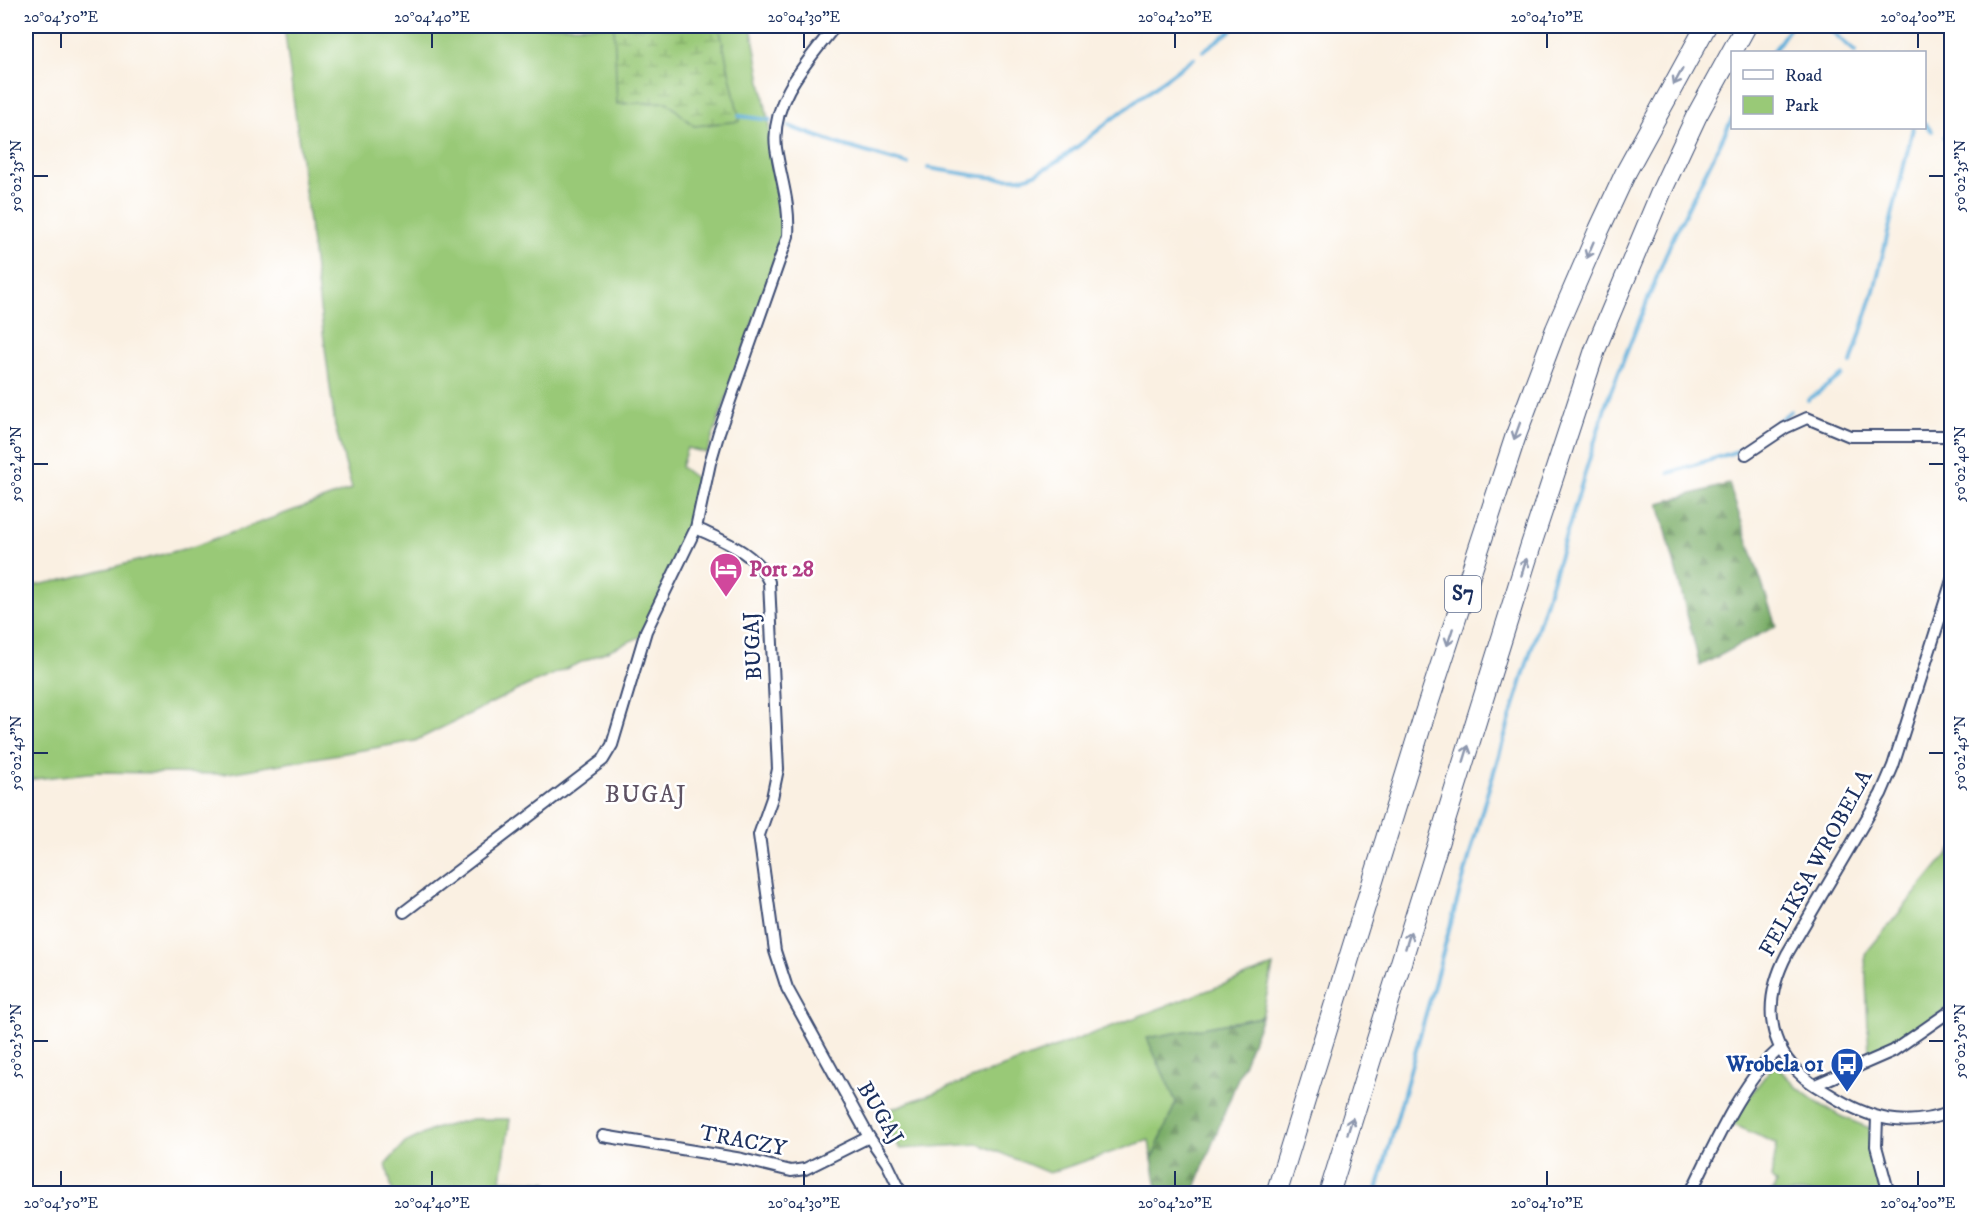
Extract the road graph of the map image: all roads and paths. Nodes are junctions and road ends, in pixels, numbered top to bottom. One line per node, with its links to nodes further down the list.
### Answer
1 (835, 26): 8 (street)
2 (1706, 26): 19 (highway, S7, one-way to 19)
3 (1746, 26): 4 (highway, S7, one-way to 3)
4 (1732, 51)
5 (1731, 53): 18 (highway, S7, one-way to 5)
6 (1952, 436): 7 (street)
7 (1746, 454)
8 (696, 528): 10 (street); 17 (street, BUGAJ)
9 (1952, 580): 12 (street, FELIKSA WROBELA)
10 (404, 912)
11 (1952, 1010): 13 (street)
12 (1781, 1048): 13 (street, FELIKSA WROBELA); 21 (street)
13 (1815, 1085): 15 (street, FELIKSA WROBELA)
14 (1952, 1112): 15 (street, FELIKSA WROBELA)
15 (1877, 1118): 22 (street)
16 (603, 1136): 17 (street, TRACZY)
17 (869, 1137): 20 (street, BUGAJ)
18 (1331, 1188)
19 (1277, 1190)
20 (902, 1194)
21 (1690, 1194)
22 (1889, 1194)

